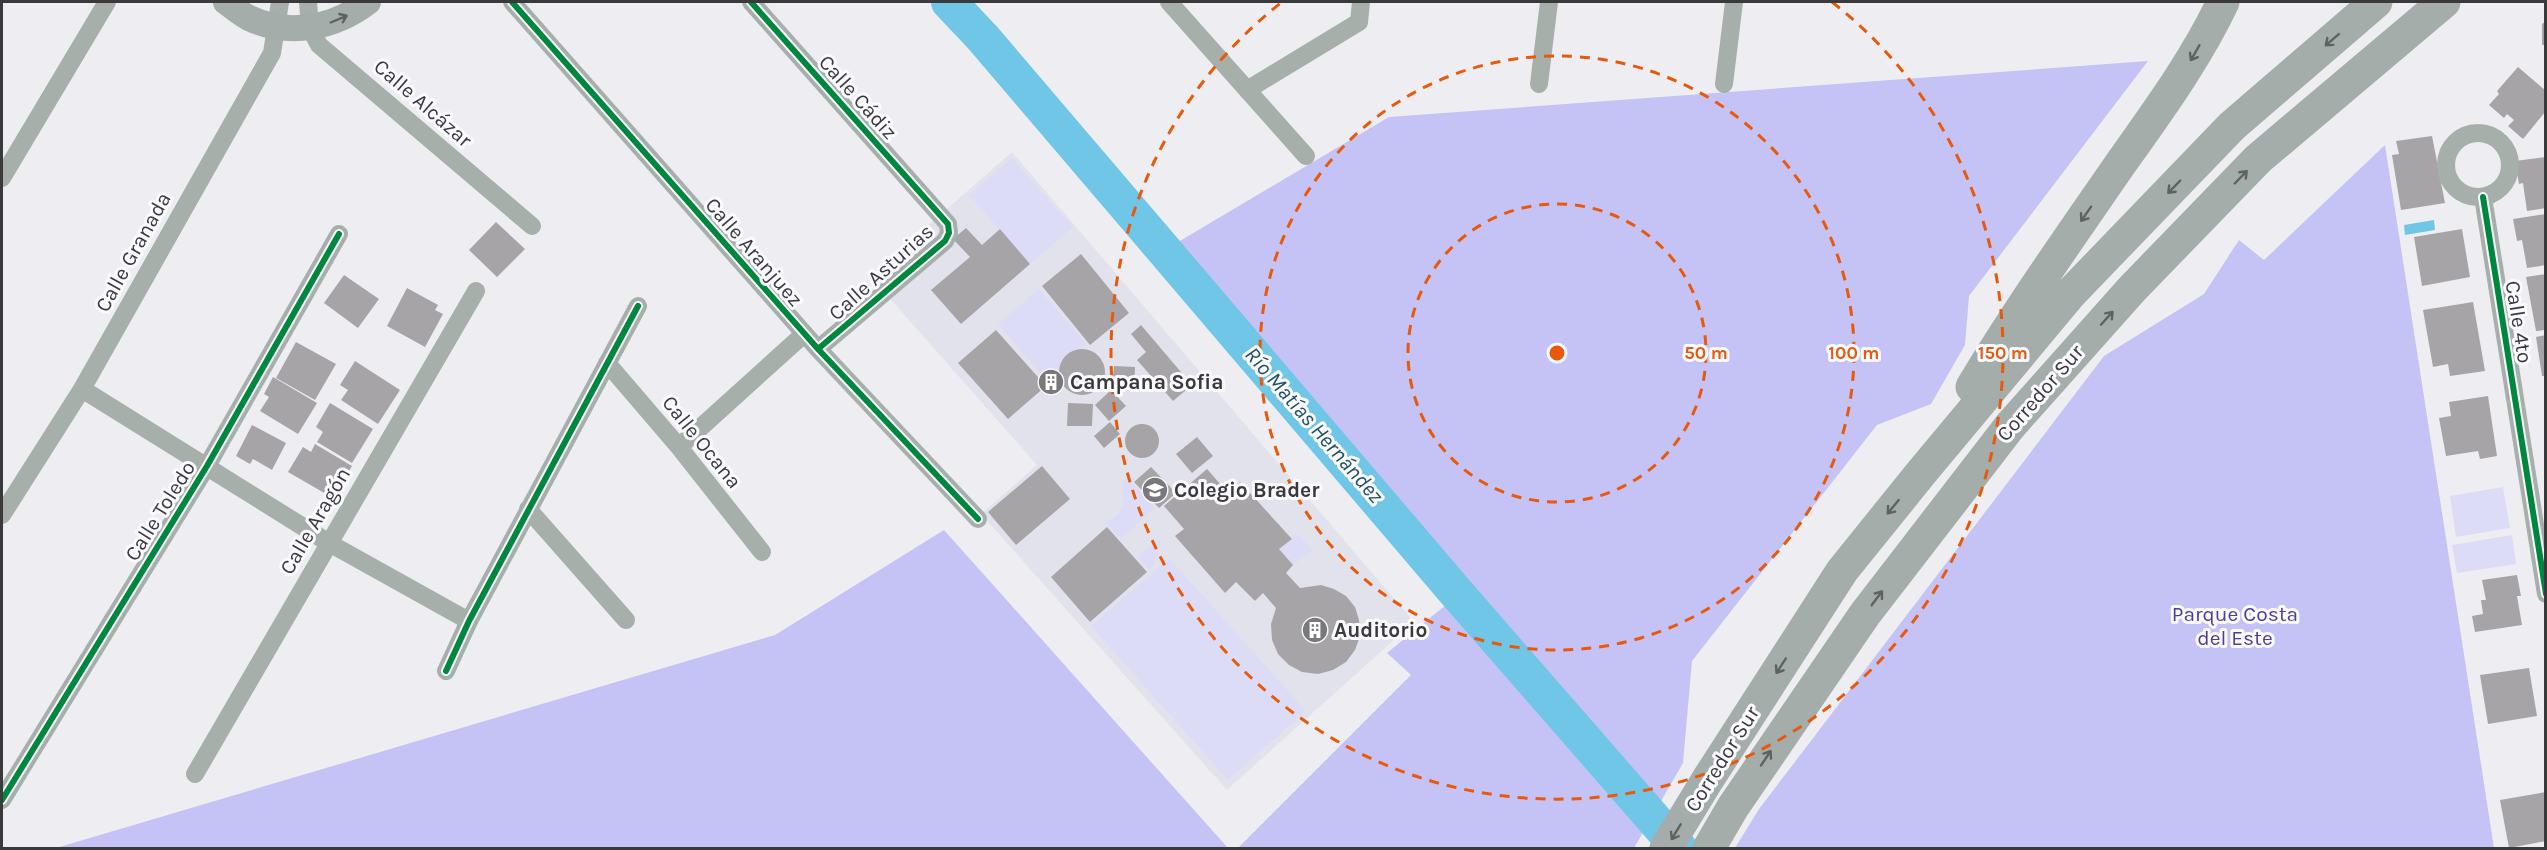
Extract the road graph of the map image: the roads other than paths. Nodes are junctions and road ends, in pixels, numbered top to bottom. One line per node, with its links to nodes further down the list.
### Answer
1 (106, 2): 21 (street)
2 (226, 2): 15 (main road)
3 (280, 2): 15 (street, Calle Granada)
4 (308, 2): 16 (street)
5 (368, 2): 16 (main road, one-way to 5)
6 (512, 2): 28 (street, Calle Aranjuez)
7 (751, 2): 23 (street, Calle Cádiz)
8 (1168, 2): 19 (street)
9 (1361, 2): 19 (street)
10 (1549, 2): 17 (street)
11 (1734, 2): 18 (street)
12 (2223, 2): 34 (highway, one-way to 34)
13 (2376, 2): 34 (highway, Corredor Sur, one-way to 34)
14 (2444, 2): 48 (highway, Corredor Sur, one-way to 14)
15 (277, 27): 16 (main road); 31 (street, Calle Granada)
16 (310, 28): 24 (street, Calle Alcázar)
17 (1539, 84)
18 (1724, 84)
19 (1247, 90): 20 (street)
20 (1306, 156)
21 (2, 178)
22 (2483, 196): 39 (street, Calle 4to)
23 (940, 214): 29 (street, Calle Asturias)
24 (532, 226)
25 (339, 234): 33 (street, Calle Toledo)
26 (476, 291): 38 (street, Calle Aragón)
27 (638, 306): 30 (street)
28 (804, 334): 29 (street, Calle Aranjuez); 32 (street)
29 (818, 350): 37 (street, Calle Aranjuez)
30 (607, 363): 32 (street, Calle Ocana); 35 (street)
31 (82, 389): 33 (street); 36 (street, Calle Granada)
32 (679, 447): 40 (street, Calle Ocana)
33 (207, 466): 38 (street); 46 (street, Calle Toledo)
34 (1921, 473): 47 (highway, Corredor Sur, one-way to 47)
35 (528, 509): 42 (street); 43 (street)
36 (2, 515)
37 (978, 519)
38 (329, 543): 43 (street); 45 (street, Calle Aragón)
39 (2542, 543): 41 (street, Calle 4to)
40 (762, 552)
41 (2546, 594)
42 (626, 620)
43 (469, 621): 44 (street)
44 (446, 671)
45 (195, 774)
46 (2, 800)
47 (1666, 849)
48 (1708, 849)

